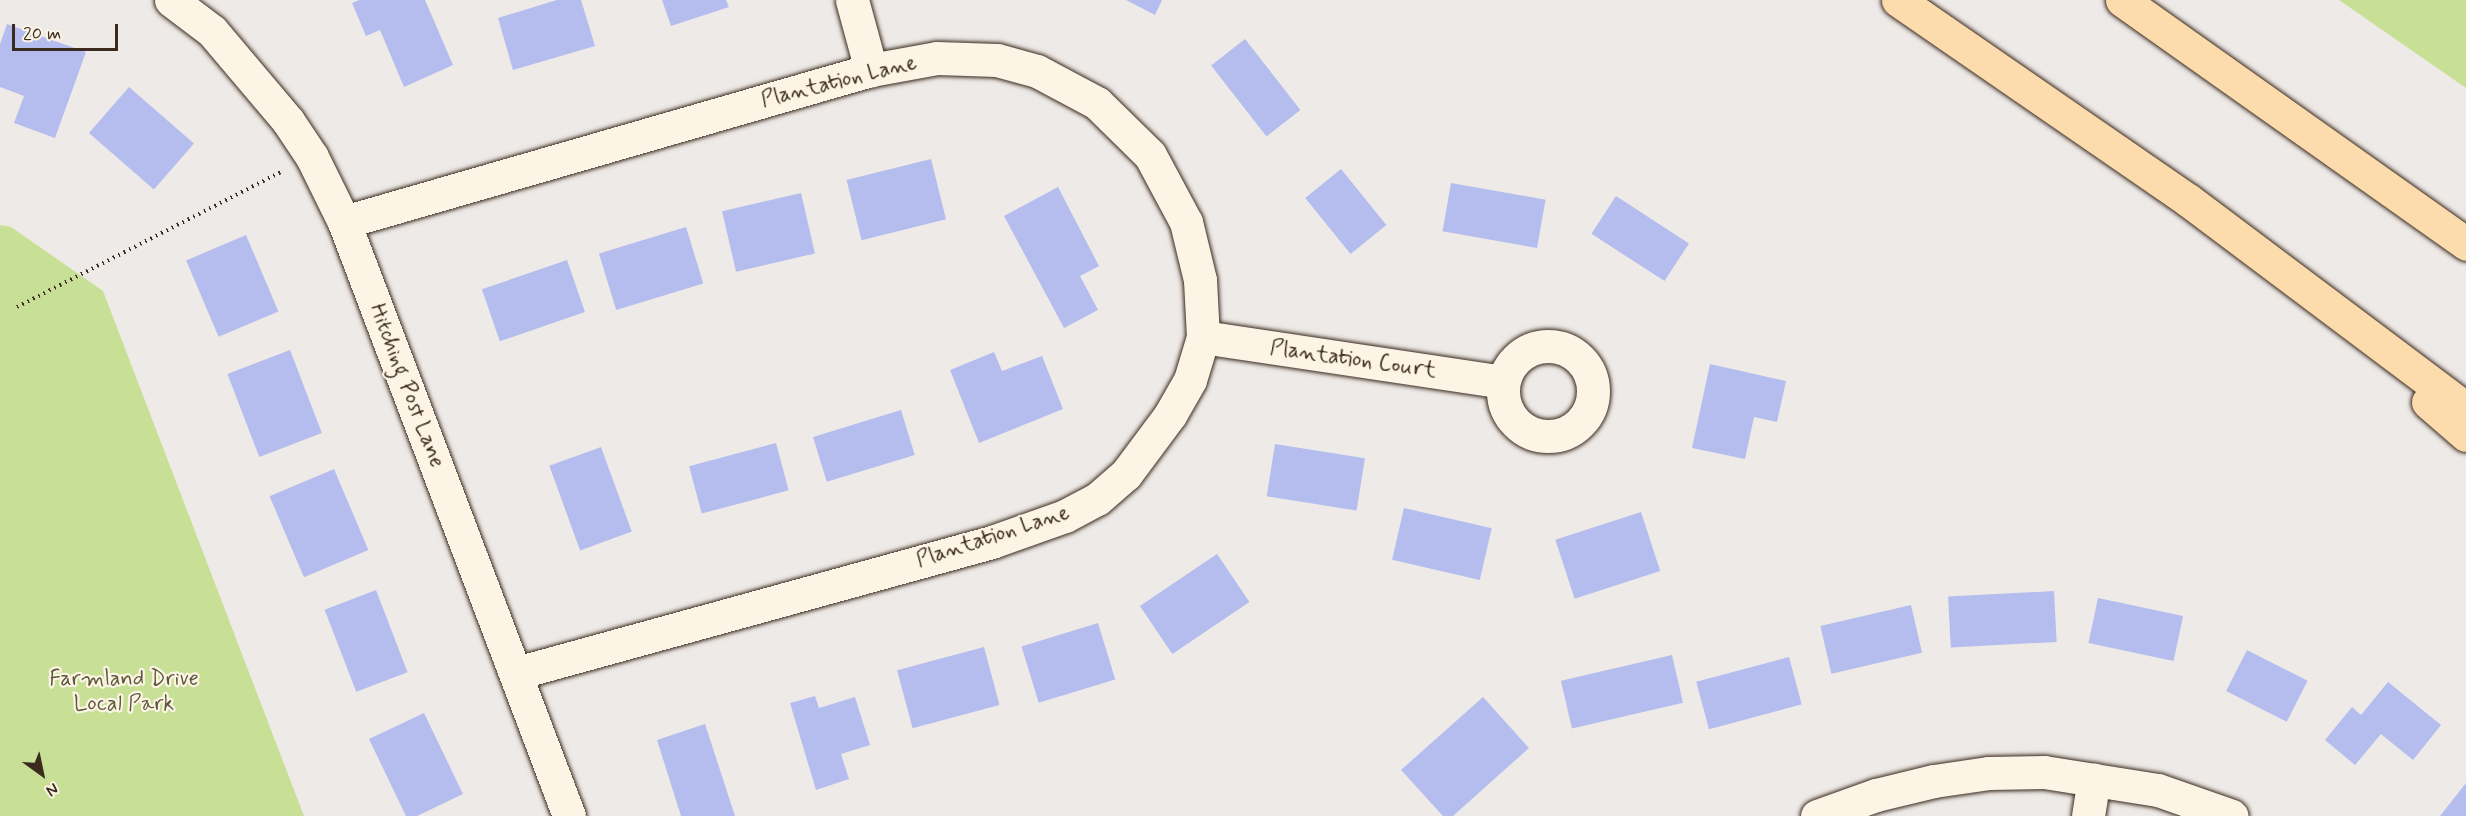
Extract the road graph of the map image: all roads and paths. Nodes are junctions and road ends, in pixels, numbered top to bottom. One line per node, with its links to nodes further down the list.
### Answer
1 (171, 0): 6 (street, Hitching Post Lane)
2 (852, 0): 5 (street)
3 (1898, 0): 7 (highway)
4 (2122, 0): 9 (highway)
5 (871, 70): 8 (street, Plantation Lane); 11 (street, Plantation Lane)
6 (312, 157): 8 (street, Hitching Post Lane); 10 (path)
7 (2188, 200): 13 (highway); 14 (highway)
8 (344, 222): 15 (street, Hitching Post Lane)
9 (2466, 244)
10 (17, 307)
11 (1203, 338): 12 (street, Plantation Court); 15 (street, Plantation Lane)
12 (1503, 382)
13 (2466, 409)
14 (2466, 435)
15 (516, 673): 17 (street, Hitching Post Lane)
16 (2094, 779): 18 (street); 19 (street); 20 (street)
17 (569, 816)
18 (1816, 816)
19 (2088, 816)
20 (2232, 816)

